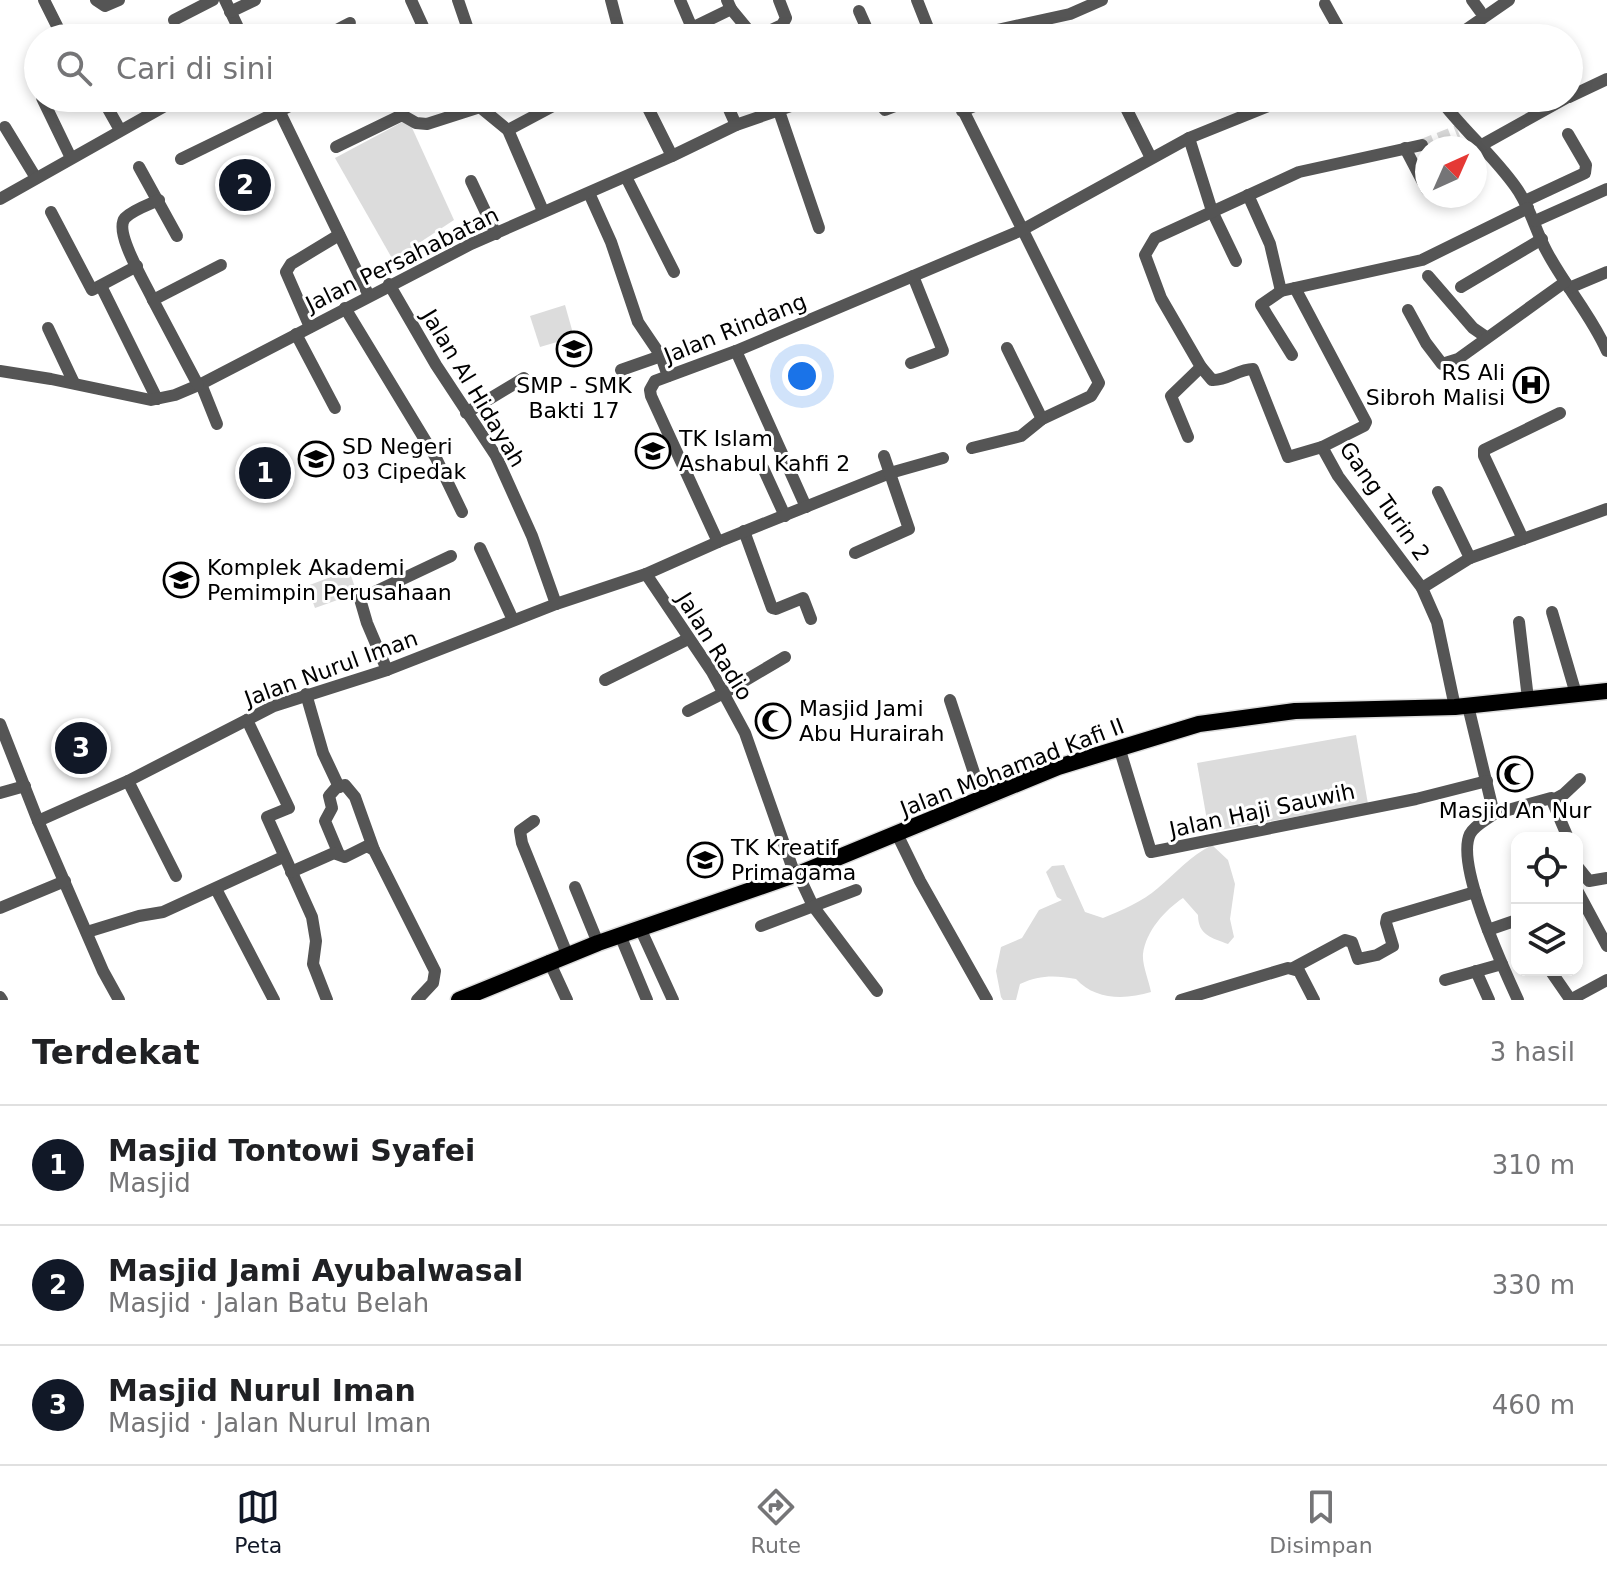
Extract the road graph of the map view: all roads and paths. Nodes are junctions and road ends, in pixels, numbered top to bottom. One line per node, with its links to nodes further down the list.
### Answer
1 (44, 0): 22 (street)
2 (96, 0): 3 (street)
3 (119, 0)
4 (213, 0): 21 (street)
5 (255, 0): 18 (street)
6 (428, 0): 15 (street)
7 (458, 0): 25 (street)
8 (611, 0): 26 (street)
9 (680, 0): 27 (street)
10 (779, 0): 30 (street)
11 (917, 0): 32 (street)
12 (1102, 0): 33 (street)
13 (1472, 0): 20 (street)
14 (1509, 0): 35 (street)
15 (412, 3): 24 (street)
16 (1325, 4): 34 (street)
17 (729, 5): 28 (street); 29 (street)
18 (227, 6): 23 (street)
19 (859, 11): 31 (street)
20 (1480, 11)
21 (174, 20)
22 (56, 24)
23 (236, 24)
24 (422, 24)
25 (466, 24)
26 (617, 24)
27 (688, 24)
28 (705, 24)
29 (744, 24)
30 (783, 24)
31 (865, 24)
32 (926, 24)
33 (1025, 24)
34 (1336, 24)
35 (1474, 24)
36 (1607, 79): 37 (street)
37 (1583, 90)
38 (49, 112): 67 (street)
39 (110, 112): 55 (street)
40 (148, 112): 55 (street)
41 (279, 112): 69 (street); 88 (street)
42 (455, 112): 63 (street)
43 (489, 112): 57 (street)
44 (542, 112): 57 (street)
45 (650, 112): 66 (street)
46 (730, 112): 54 (street)
47 (776, 112): 54 (street, Jalan Persahabatan)
48 (779, 112): 85 (street)
49 (963, 112): 86 (street)
50 (1128, 112): 68 (street)
51 (1253, 112): 60 (street, Jalan Rindang)
52 (1448, 112): 59 (street)
53 (1541, 112): 61 (street)
54 (736, 125): 66 (street, Jalan Persahabatan)
55 (118, 126): 67 (street)
56 (5, 127): 73 (street)
57 (508, 130): 81 (street)
58 (1568, 134): 80 (street)
59 (1468, 136)
60 (1189, 138): 68 (street, Jalan Rindang); 82 (street)
61 (1487, 142)
62 (1415, 146): 64 (street)
63 (336, 147)
64 (1405, 148): 71 (street); 77 (street)
65 (1487, 154): 80 (street)
66 (672, 156): 72 (street, Jalan Persahabatan)
67 (71, 158): 73 (street)
68 (1151, 158): 86 (street, Jalan Rindang)
69 (181, 159)
70 (139, 167): 79 (street)
71 (1415, 167)
72 (626, 177): 76 (street, Jalan Persahabatan); 94 (street)
73 (36, 178): 78 (street)
74 (471, 181): 87 (street)
75 (1607, 189): 84 (street)
76 (589, 193): 81 (street, Jalan Persahabatan); 116 (street)
77 (1248, 195): 82 (street); 103 (street)
78 (0, 199)
79 (159, 200): 89 (street); 93 (street)
80 (1527, 204): 84 (street); 102 (street)
81 (543, 211): 87 (street, Jalan Persahabatan)
82 (1212, 211): 91 (street); 118 (street)
83 (51, 212): 100 (street)
84 (1535, 221): 90 (street)
85 (819, 228)
86 (1022, 230): 96 (street, Jalan Rindang); 129 (street)
87 (496, 234): 98 (street, Jalan Persahabatan)
88 (339, 235): 104 (street); 108 (street)
89 (177, 236)
90 (1542, 239): 99 (street); 101 (street)
91 (1236, 261)
92 (221, 265): 105 (street)
93 (137, 266): 100 (street); 105 (street)
94 (674, 272)
95 (1607, 272): 99 (street)
96 (913, 276): 113 (street, Jalan Rindang); 117 (street)
97 (1428, 276): 111 (street)
98 (389, 284): 104 (street, Jalan Persahabatan); 127 (street, Jalan Al Hidayah)
99 (1567, 285): 111 (street); 114 (street)
100 (101, 286): 125 (street)
101 (1461, 287)
102 (1295, 288): 103 (street); 132 (street, Gang Turin 2)
103 (1281, 291): 115 (street)
104 (369, 296): 106 (street, Jalan Persahabatan)
105 (153, 300): 124 (street)
106 (345, 308): 108 (street, Jalan Persahabatan); 141 (street)
107 (1408, 310): 111 (street)
108 (310, 327): 110 (street, Jalan Persahabatan)
109 (48, 328): 123 (street)
110 (296, 334): 124 (street, Jalan Persahabatan); 126 (street)
111 (1486, 337)
112 (1007, 348): 129 (street)
113 (736, 351): 121 (street, Jalan Rindang); 139 (street)
114 (1607, 351)
115 (1292, 355)
116 (661, 356): 119 (street); 121 (street)
117 (911, 363)
118 (1201, 367): 131 (street); 132 (street)
119 (621, 370)
120 (0, 371): 123 (street, Jalan Persahabatan)
121 (668, 376): 145 (street, Jalan Rindang)
122 (524, 378): 127 (street)
123 (74, 383): 125 (street, Jalan Persahabatan)
124 (200, 384): 125 (street, Jalan Persahabatan); 130 (street)
125 (157, 399)
126 (335, 408)
127 (466, 413): 152 (street, Jalan Al Hidayah)
128 (1560, 413): 144 (street)
129 (1042, 419): 133 (street)
130 (217, 424)
131 (1188, 437)
132 (1322, 447): 151 (street, Gang Turin 2)
133 (972, 448)
134 (884, 456): 137 (street)
135 (943, 458): 137 (street)
136 (763, 468): 142 (street)
137 (890, 473): 139 (street); 147 (street)
138 (1438, 492): 149 (street)
139 (806, 507): 142 (street)
140 (1607, 509): 144 (street)
141 (462, 512)
142 (785, 516): 143 (street)
143 (744, 531): 145 (street); 154 (street)
144 (1523, 539): 149 (street)
145 (718, 542): 150 (street)
146 (480, 548): 155 (street)
147 (855, 553)
148 (451, 556): 159 (street)
149 (1470, 558): 151 (street)
150 (646, 574): 152 (street); 157 (street, Jalan Radio)
151 (1422, 588): 167 (street, Gang Turin 2)
152 (556, 604): 155 (street, Jalan Nurul Iman)
153 (1552, 612): 164 (street)
154 (811, 619)
155 (513, 620): 159 (street, Jalan Nurul Iman)
156 (1519, 622): 165 (street)
157 (688, 639): 160 (street); 162 (street, Jalan Radio)
158 (785, 657): 162 (street)
159 (387, 670): 163 (street, Jalan Nurul Iman)
160 (605, 680)
161 (1607, 691): 164 (main road, Jalan Mohamad Kafi II)
162 (724, 693): 168 (street); 192 (street, Jalan Radio)
163 (306, 694): 169 (street, Jalan Nurul Iman); 176 (street)
164 (1576, 694): 165 (main road, Jalan Mohamad Kafi II)
165 (1528, 699): 167 (main road, Jalan Mohamad Kafi II)
166 (950, 700): 178 (street)
167 (1464, 709): 171 (main road, Jalan Mohamad Kafi II); 174 (street, Gang Turin 2)
168 (688, 711)
169 (247, 720): 173 (street, Jalan Nurul Iman); 187 (street)
170 (0, 724): 175 (street)
171 (1120, 753): 174 (street, Jalan Haji Sauwih); 178 (main road, Jalan Mohamad Kafi II)
172 (1580, 779): 179 (street)
173 (128, 781): 181 (street, Jalan Nurul Iman); 190 (street)
174 (1487, 781): 180 (street, Gang Turin 2)
175 (25, 786): 177 (street); 181 (street)
176 (339, 787): 185 (street); 186 (street)
177 (0, 793)
178 (982, 797): 184 (main road, Jalan Mohamad Kafi II)
179 (1553, 800): 180 (street); 183 (street)
180 (1494, 814): 197 (street)
181 (38, 821): 193 (street)
182 (534, 821): 209 (street)
183 (1566, 832)
184 (901, 842): 192 (main road, Jalan Mohamad Kafi II); 228 (street)
185 (374, 850): 186 (street); 218 (street)
186 (338, 852): 188 (street)
187 (283, 857): 188 (street); 195 (street)
188 (291, 872): 224 (street)
189 (1583, 875): 191 (street)
190 (176, 876)
191 (1607, 878)
192 (800, 880): 199 (street, Jalan Radio); 205 (main road, Jalan Mohamad Kafi II)
193 (65, 881): 200 (street); 204 (street)
194 (575, 887): 207 (street)
195 (216, 889): 204 (street); 223 (street)
196 (856, 890): 199 (street)
197 (1475, 892): 203 (street); 211 (street)
198 (1583, 901): 208 (street)
199 (813, 906): 202 (street); 217 (street, Jalan Radio)
200 (0, 908)
201 (1511, 922): 203 (street)
202 (761, 926)
203 (1488, 930): 210 (street)
204 (87, 932): 222 (street)
205 (643, 936): 206 (main road, Jalan Mohamad Kafi II); 227 (street)
206 (623, 942): 207 (main road, Jalan Mohamad Kafi II); 226 (street)
207 (598, 943): 209 (main road, Jalan Mohamad Kafi II)
208 (1607, 946)
209 (567, 954): 212 (main road, Jalan Mohamad Kafi II)
210 (1502, 964): 213 (street); 232 (street)
211 (1293, 968): 219 (street); 230 (street)
212 (553, 970): 220 (main road, Jalan Mohamad Kafi II); 225 (street)
213 (1476, 971): 215 (street); 231 (street)
214 (1554, 976): 221 (street)
215 (1445, 980)
216 (1607, 980): 221 (street)
217 (877, 991)
218 (421, 995)
219 (1202, 997): 229 (street)
220 (465, 999)
221 (1570, 999)
222 (119, 1000)
223 (274, 1000)
224 (327, 1000)
225 (567, 1000)
226 (647, 1000)
227 (673, 1000)
228 (987, 1000)
229 (1181, 1000)
230 (1314, 1000)
231 (1489, 1000)
232 (1518, 1000)

